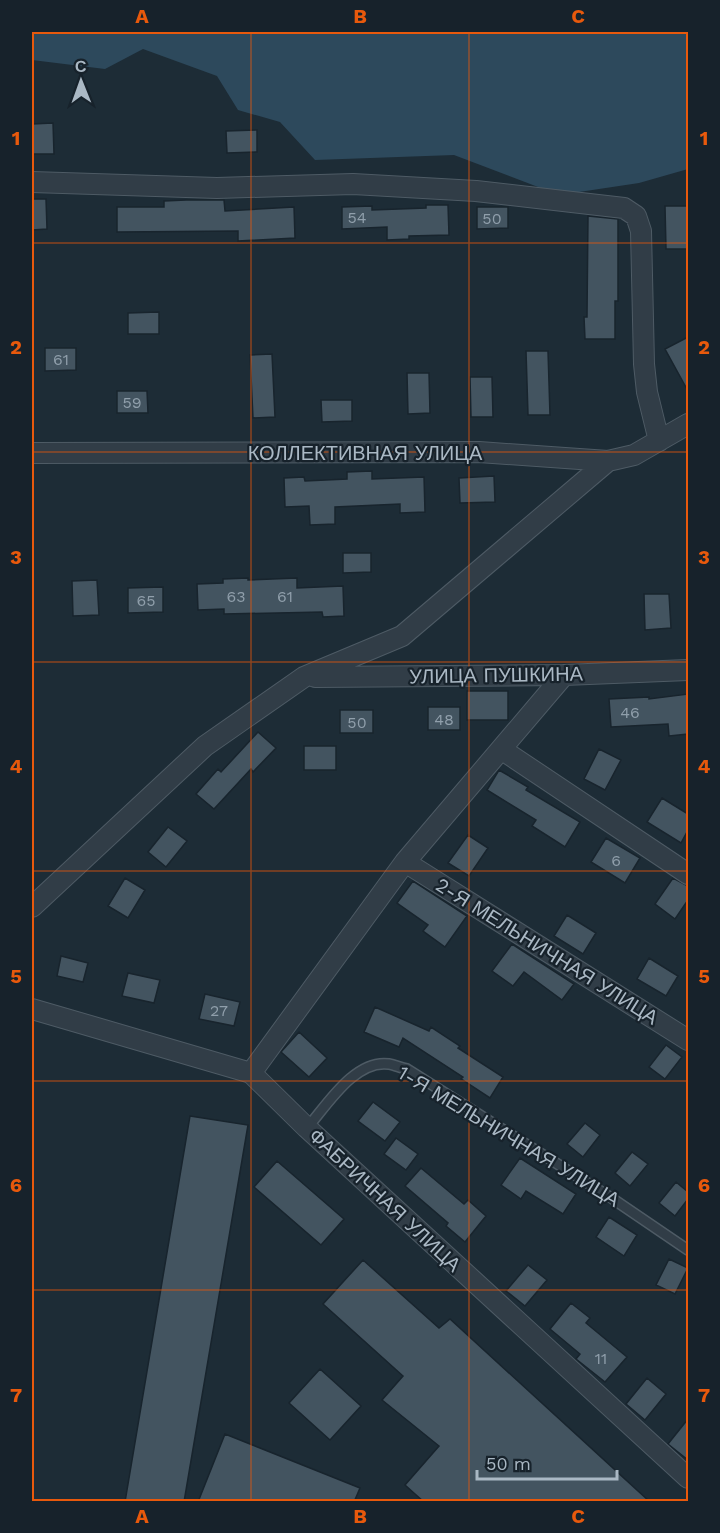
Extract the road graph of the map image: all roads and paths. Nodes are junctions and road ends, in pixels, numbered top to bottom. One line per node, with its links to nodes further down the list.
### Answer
1 (32, 182): 3 (street)
2 (688, 424): 3 (street, КОЛЛЕКТИВНАЯ УЛИЦА)
3 (659, 441): 5 (street, КОЛЛЕКТИВНАЯ УЛИЦА)
4 (32, 453): 5 (street, КОЛЛЕКТИВНАЯ УЛИЦА)
5 (608, 461): 8 (street)
6 (688, 670): 7 (street, УЛИЦА ПУШКИНА)
7 (564, 675): 8 (street, УЛИЦА ПУШКИНА); 9 (street)
8 (304, 677): 12 (street)
9 (501, 749): 10 (street); 11 (street)
10 (405, 862): 14 (street, 2-Я МЕЛЬНИЧНАЯ УЛИЦА); 15 (street)
11 (688, 874)
12 (32, 907)
13 (32, 1009): 15 (street, ФАБРИЧНАЯ УЛИЦА)
14 (688, 1040)
15 (250, 1073): 16 (street, ФАБРИЧНАЯ УЛИЦА)
16 (307, 1128): 17 (lane, 1-Я МЕЛЬНИЧНАЯ УЛИЦА); 18 (street, ФАБРИЧНАЯ УЛИЦА)
17 (688, 1250)
18 (688, 1478)

